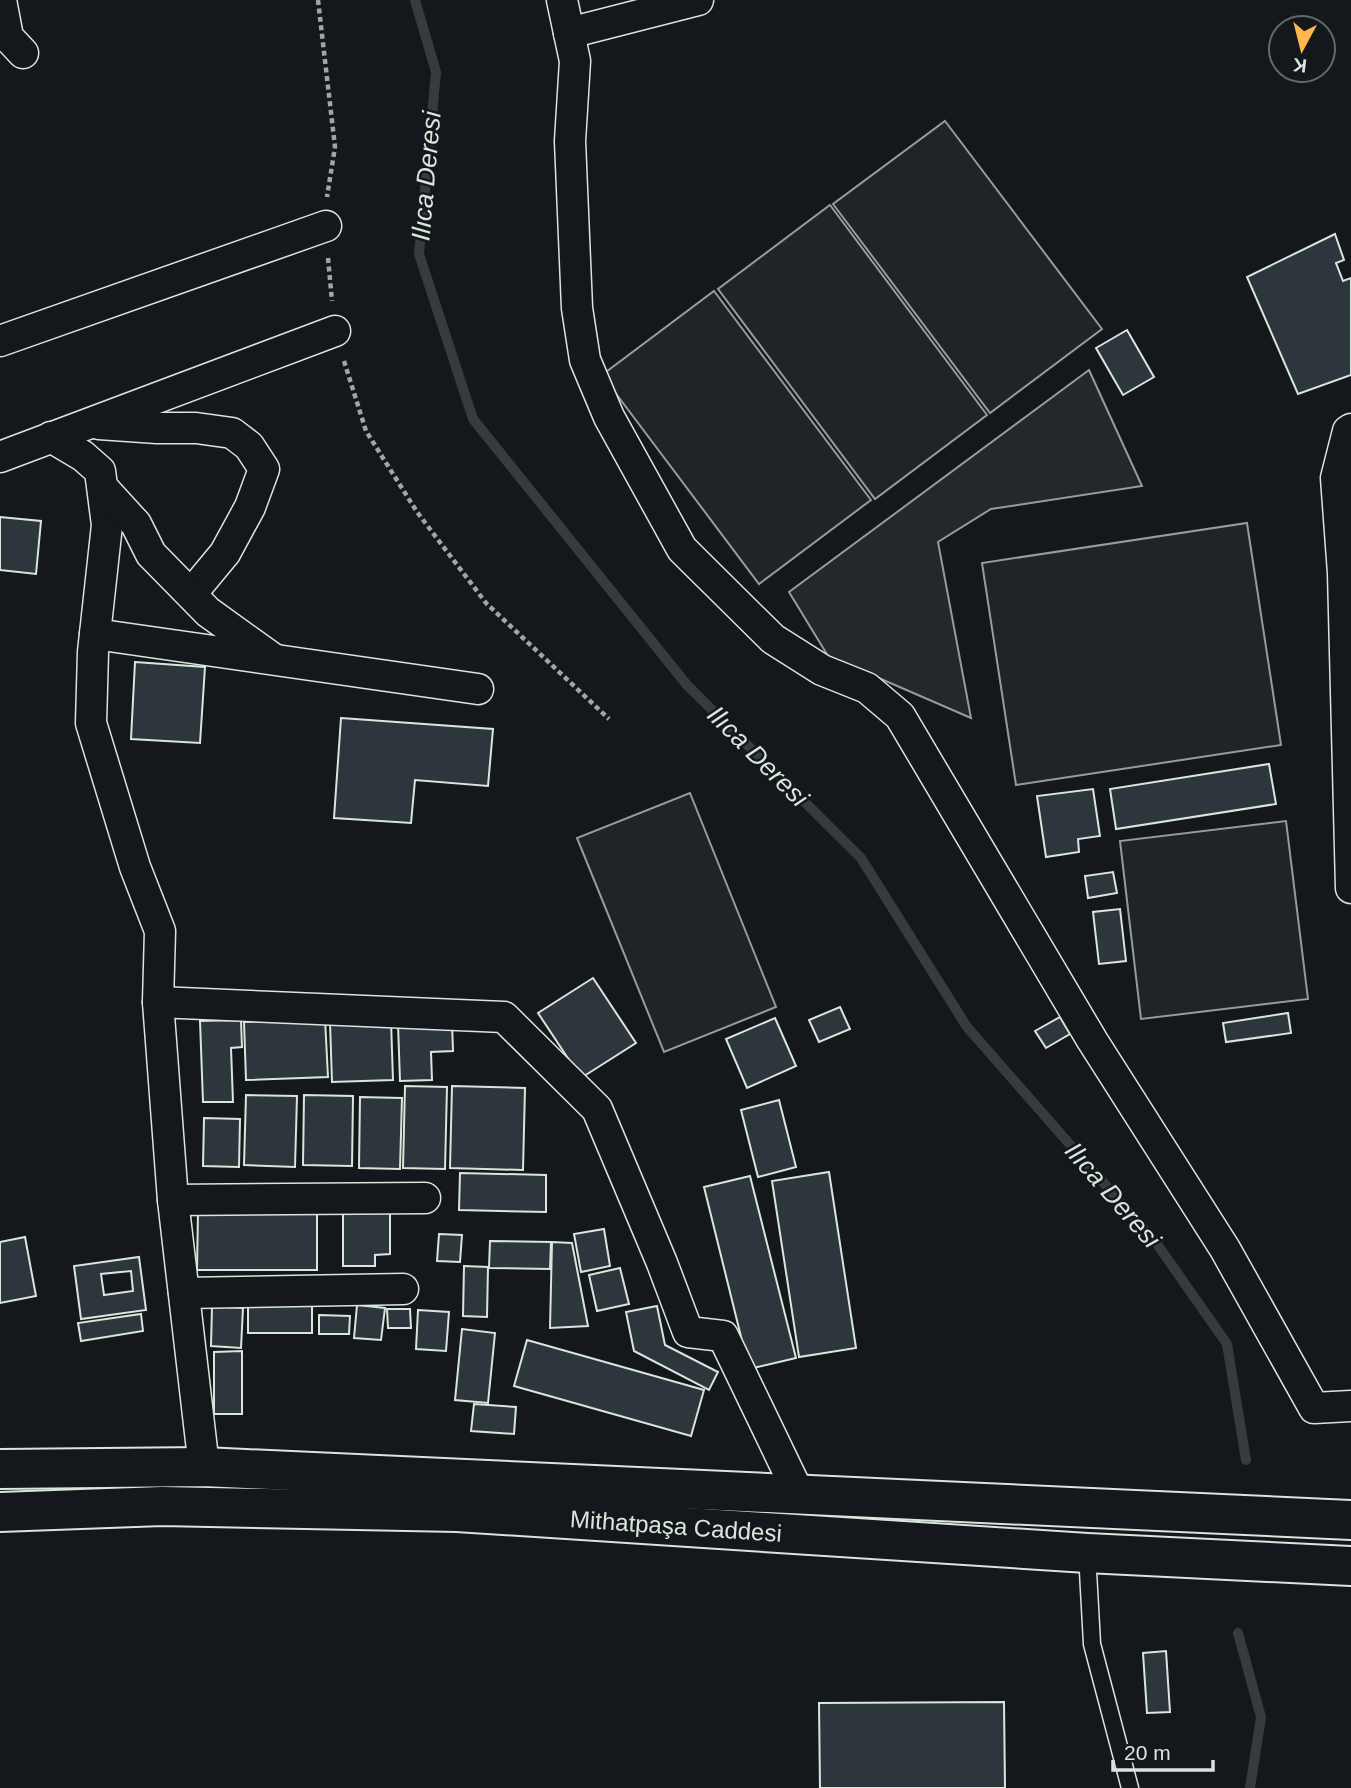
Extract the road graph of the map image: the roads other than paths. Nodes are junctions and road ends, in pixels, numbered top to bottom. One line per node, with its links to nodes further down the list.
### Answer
1 (1, 0): 5 (street)
2 (562, 0): 4 (street)
3 (698, 0): 4 (street)
4 (569, 33): 25 (street)
5 (23, 53)
6 (326, 226): 8 (street)
7 (335, 331): 9 (street)
8 (0, 341)
9 (88, 423): 11 (street); 15 (street)
10 (1351, 429): 14 (street)
11 (51, 437): 12 (street); 13 (street)
12 (7, 451)
13 (103, 488): 15 (street); 16 (street)
14 (1347, 573): 19 (street)
15 (191, 594): 17 (street)
16 (95, 634): 17 (street); 20 (street)
17 (275, 660): 18 (street)
18 (478, 689)
19 (1351, 888)
20 (158, 1002): 22 (street); 28 (street)
21 (425, 1198): 22 (street)
22 (173, 1200): 24 (street)
23 (403, 1289): 24 (street)
24 (184, 1293): 26 (street)
25 (1351, 1406)
26 (204, 1467): 27 (main road, Mithatpaşa Caddesi); 28 (main road, Mithatpaşa Caddesi)
27 (0, 1469)
28 (799, 1494): 30 (main road, Mithatpaşa Caddesi)
29 (0, 1512): 31 (main road, Mithatpaşa Caddesi)
30 (1351, 1520)
31 (1087, 1553): 32 (main road, Mithatpaşa Caddesi); 33 (lane)
32 (1351, 1566)
33 (1130, 1788)

